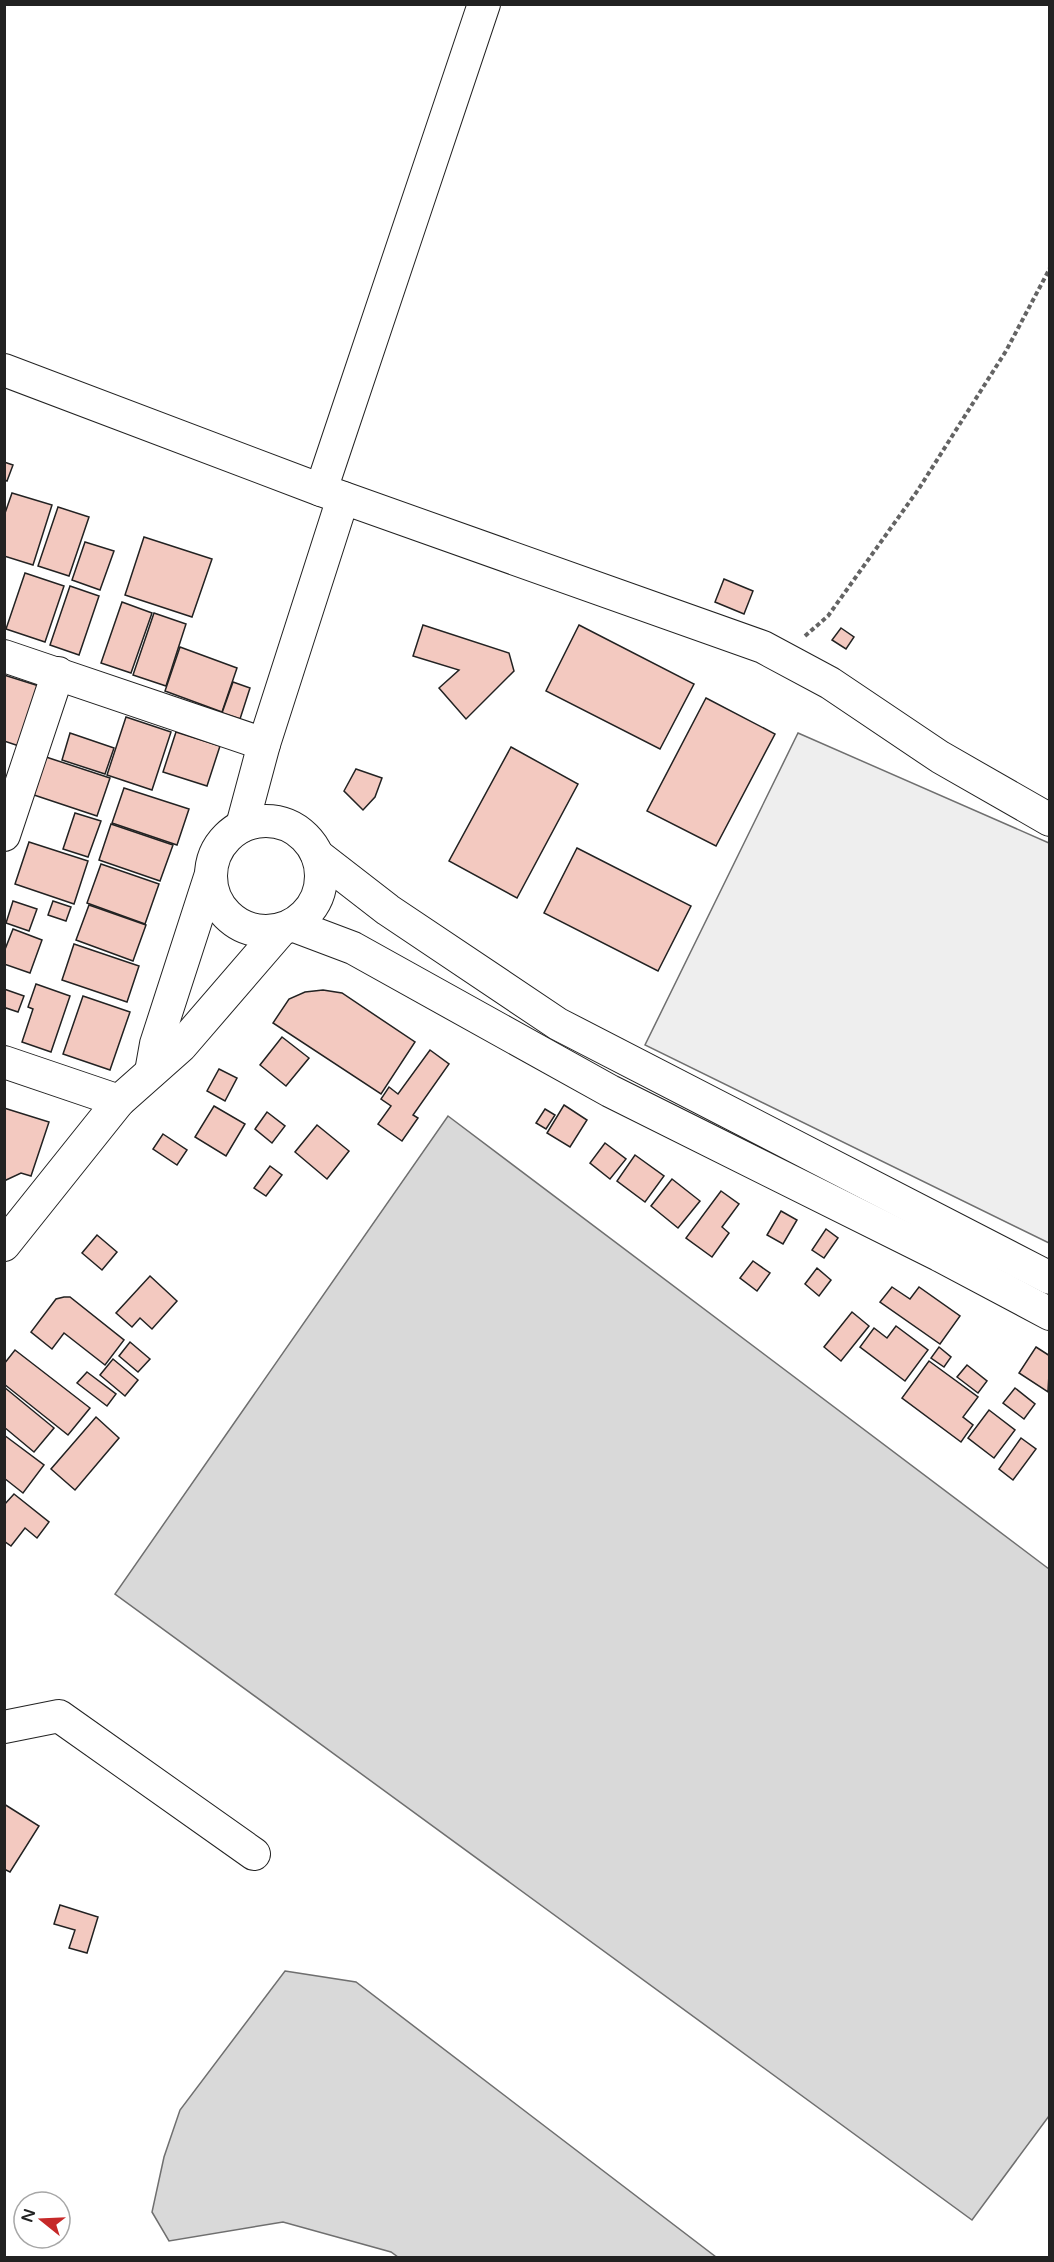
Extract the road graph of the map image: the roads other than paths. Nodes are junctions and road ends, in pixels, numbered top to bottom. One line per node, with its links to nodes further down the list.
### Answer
1 (484, 4): 3 (street)
2 (4, 370): 3 (street)
3 (332, 494): 6 (street); 7 (street)
4 (4, 656): 5 (street)
5 (58, 673): 6 (street); 9 (street)
6 (264, 744): 8 (street)
7 (1050, 820)
8 (242, 826): 10 (street); 11 (street)
9 (4, 835)
10 (317, 855): 12 (street); 17 (street)
11 (210, 877): 12 (street); 14 (street)
12 (286, 927): 14 (street); 18 (street)
13 (4, 1062): 15 (street)
14 (151, 1072): 15 (street)
15 (119, 1101): 16 (street)
16 (4, 1245)
17 (1050, 1278)
18 (1050, 1314)
19 (4, 1727): 20 (street)
20 (254, 1854)

